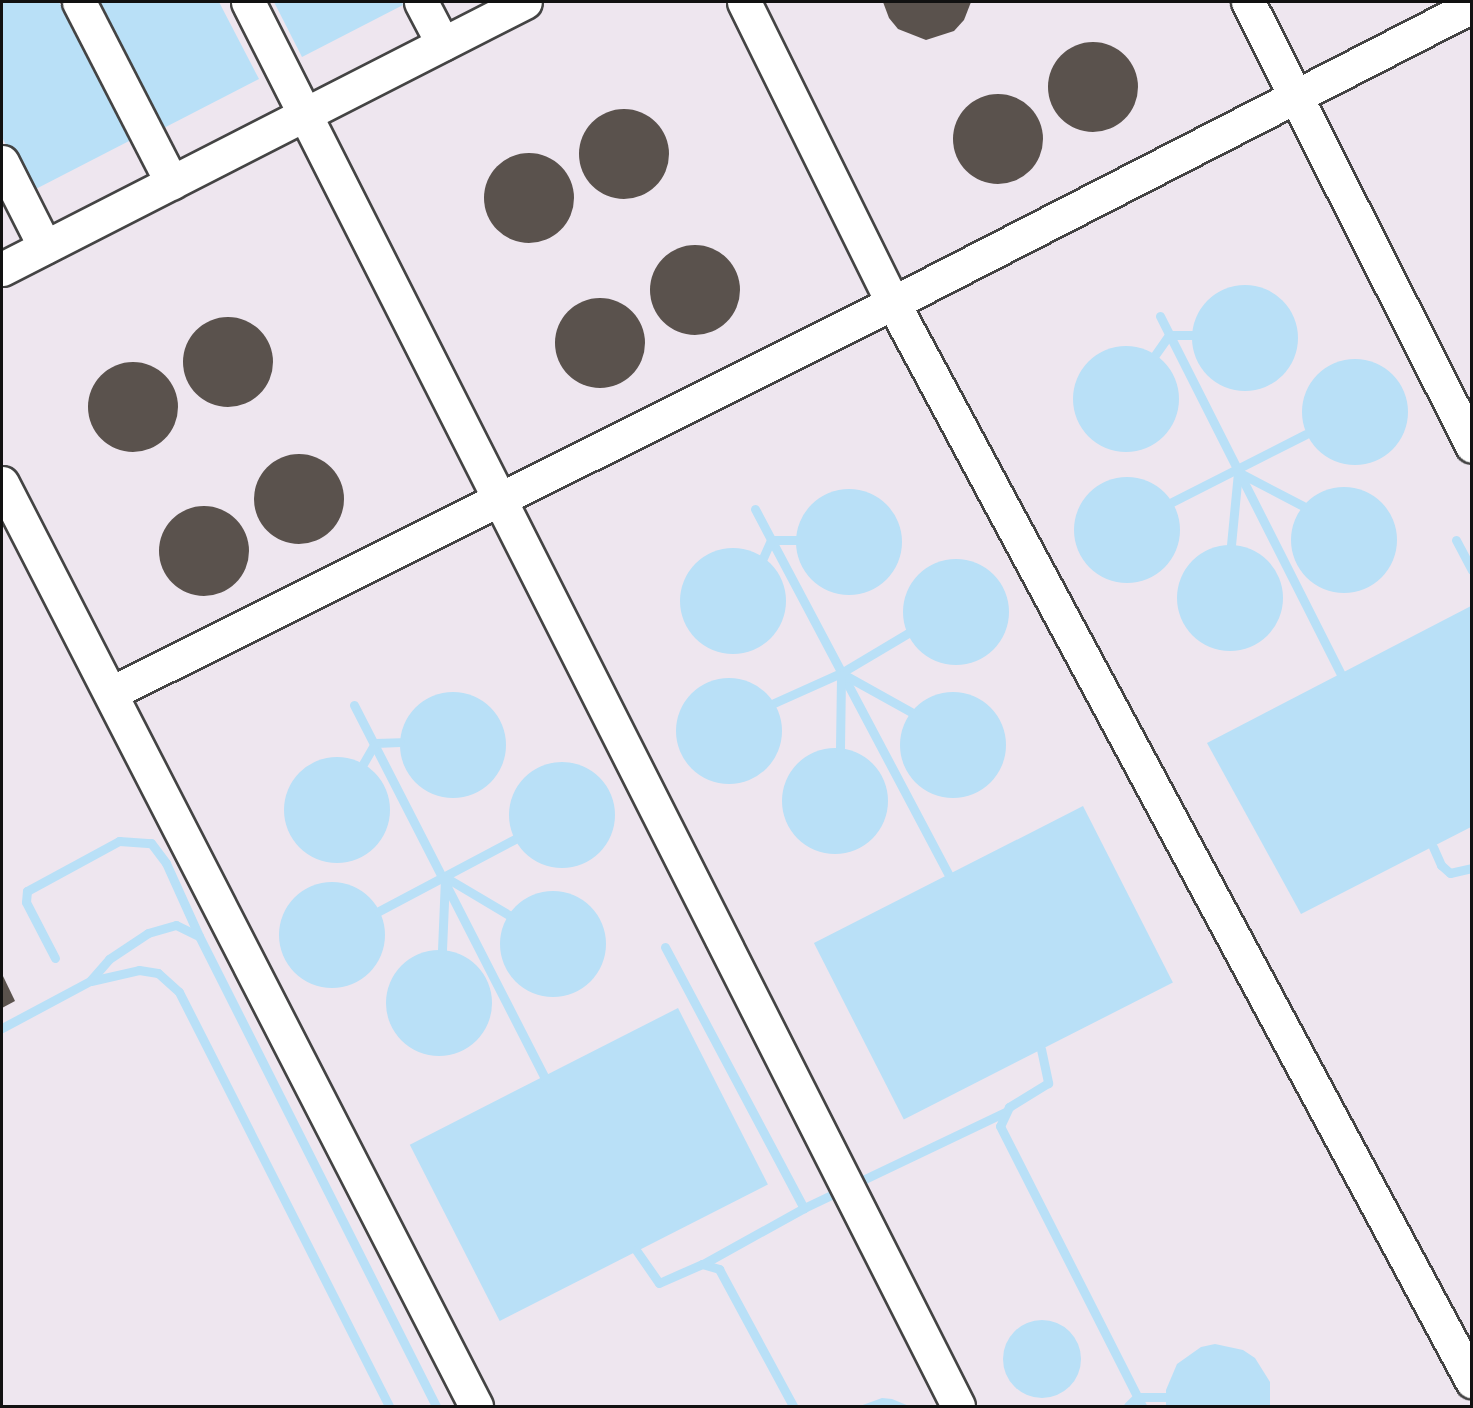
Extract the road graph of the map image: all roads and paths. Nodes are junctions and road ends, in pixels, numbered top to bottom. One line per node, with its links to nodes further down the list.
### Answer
1 (79, 2): 12 (lane)
2 (248, 2): 10 (lane)
3 (421, 2): 8 (lane)
4 (525, 2): 8 (lane)
5 (744, 2): 15 (lane)
6 (1248, 2): 9 (lane)
7 (1472, 6): 9 (lane)
8 (442, 44): 10 (lane)
9 (1295, 95): 15 (lane); 16 (lane)
10 (307, 115): 12 (lane); 18 (lane)
11 (2, 162): 13 (lane)
12 (172, 183): 13 (lane)
13 (45, 247): 14 (lane)
14 (2, 269)
15 (893, 303): 18 (lane); 20 (lane)
16 (1472, 446)
17 (2, 483): 19 (lane)
18 (497, 498): 19 (lane); 22 (lane)
19 (111, 693): 21 (lane)
20 (1472, 1381)
21 (476, 1407)
22 (958, 1407)

